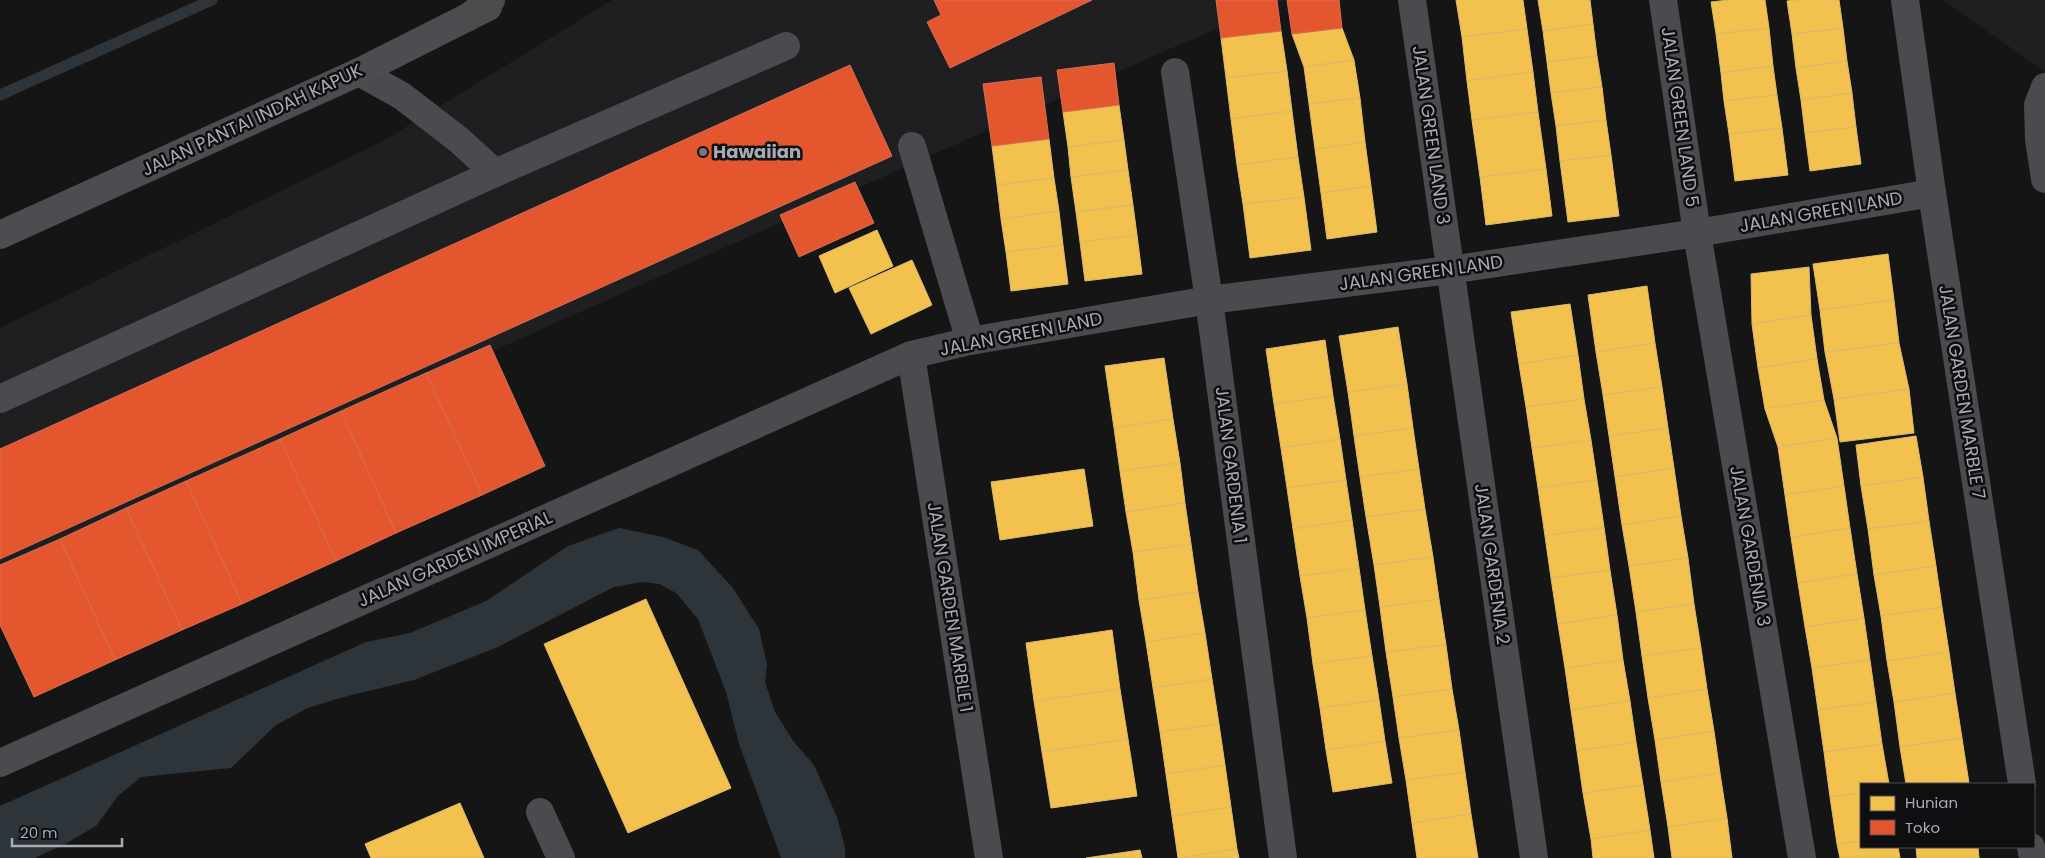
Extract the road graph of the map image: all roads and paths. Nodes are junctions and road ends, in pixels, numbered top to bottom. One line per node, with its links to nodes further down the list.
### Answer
1 (491, 0): 6 (highway)
2 (502, 0): 6 (main road, JALAN PANTAI INDAH KAPUK)
3 (1412, 0): 17 (street, JALAN GREEN LAND 3)
4 (1663, 0): 15 (street, JALAN GREEN LAND 5)
5 (1905, 0): 14 (street, JALAN GARDEN MARBLE 7)
6 (468, 18): 8 (main road, JALAN PANTAI INDAH KAPUK)
7 (786, 46): 12 (street)
8 (359, 72): 12 (street); 16 (main road, JALAN PANTAI INDAH KAPUK)
9 (1175, 72): 18 (street, JALAN GARDENIA 1)
10 (2045, 87): 13 (street)
11 (912, 146): 19 (street)
12 (495, 173): 21 (street)
13 (2045, 179)
14 (1932, 193): 15 (street, JALAN GREEN LAND); 23 (street, JALAN GARDEN MARBLE 7)
15 (1697, 233): 17 (street, JALAN GREEN LAND); 29 (street, JALAN GARDENIA 3)
16 (0, 235)
17 (1450, 270): 18 (street, JALAN GREEN LAND); 28 (street, JALAN GARDENIA 2)
18 (1210, 300): 19 (street, JALAN GREEN LAND); 27 (street, JALAN GARDENIA 1)
19 (970, 341): 20 (street, JALAN GREEN LAND)
20 (911, 355): 22 (street, JALAN GARDEN IMPERIAL); 26 (street, JALAN GARDEN MARBLE 1)
21 (0, 398)
22 (0, 763)
23 (2022, 783)
24 (540, 812): 25 (street)
25 (561, 858)
26 (989, 858)
27 (1283, 858)
28 (1534, 858)
29 (1802, 858)

